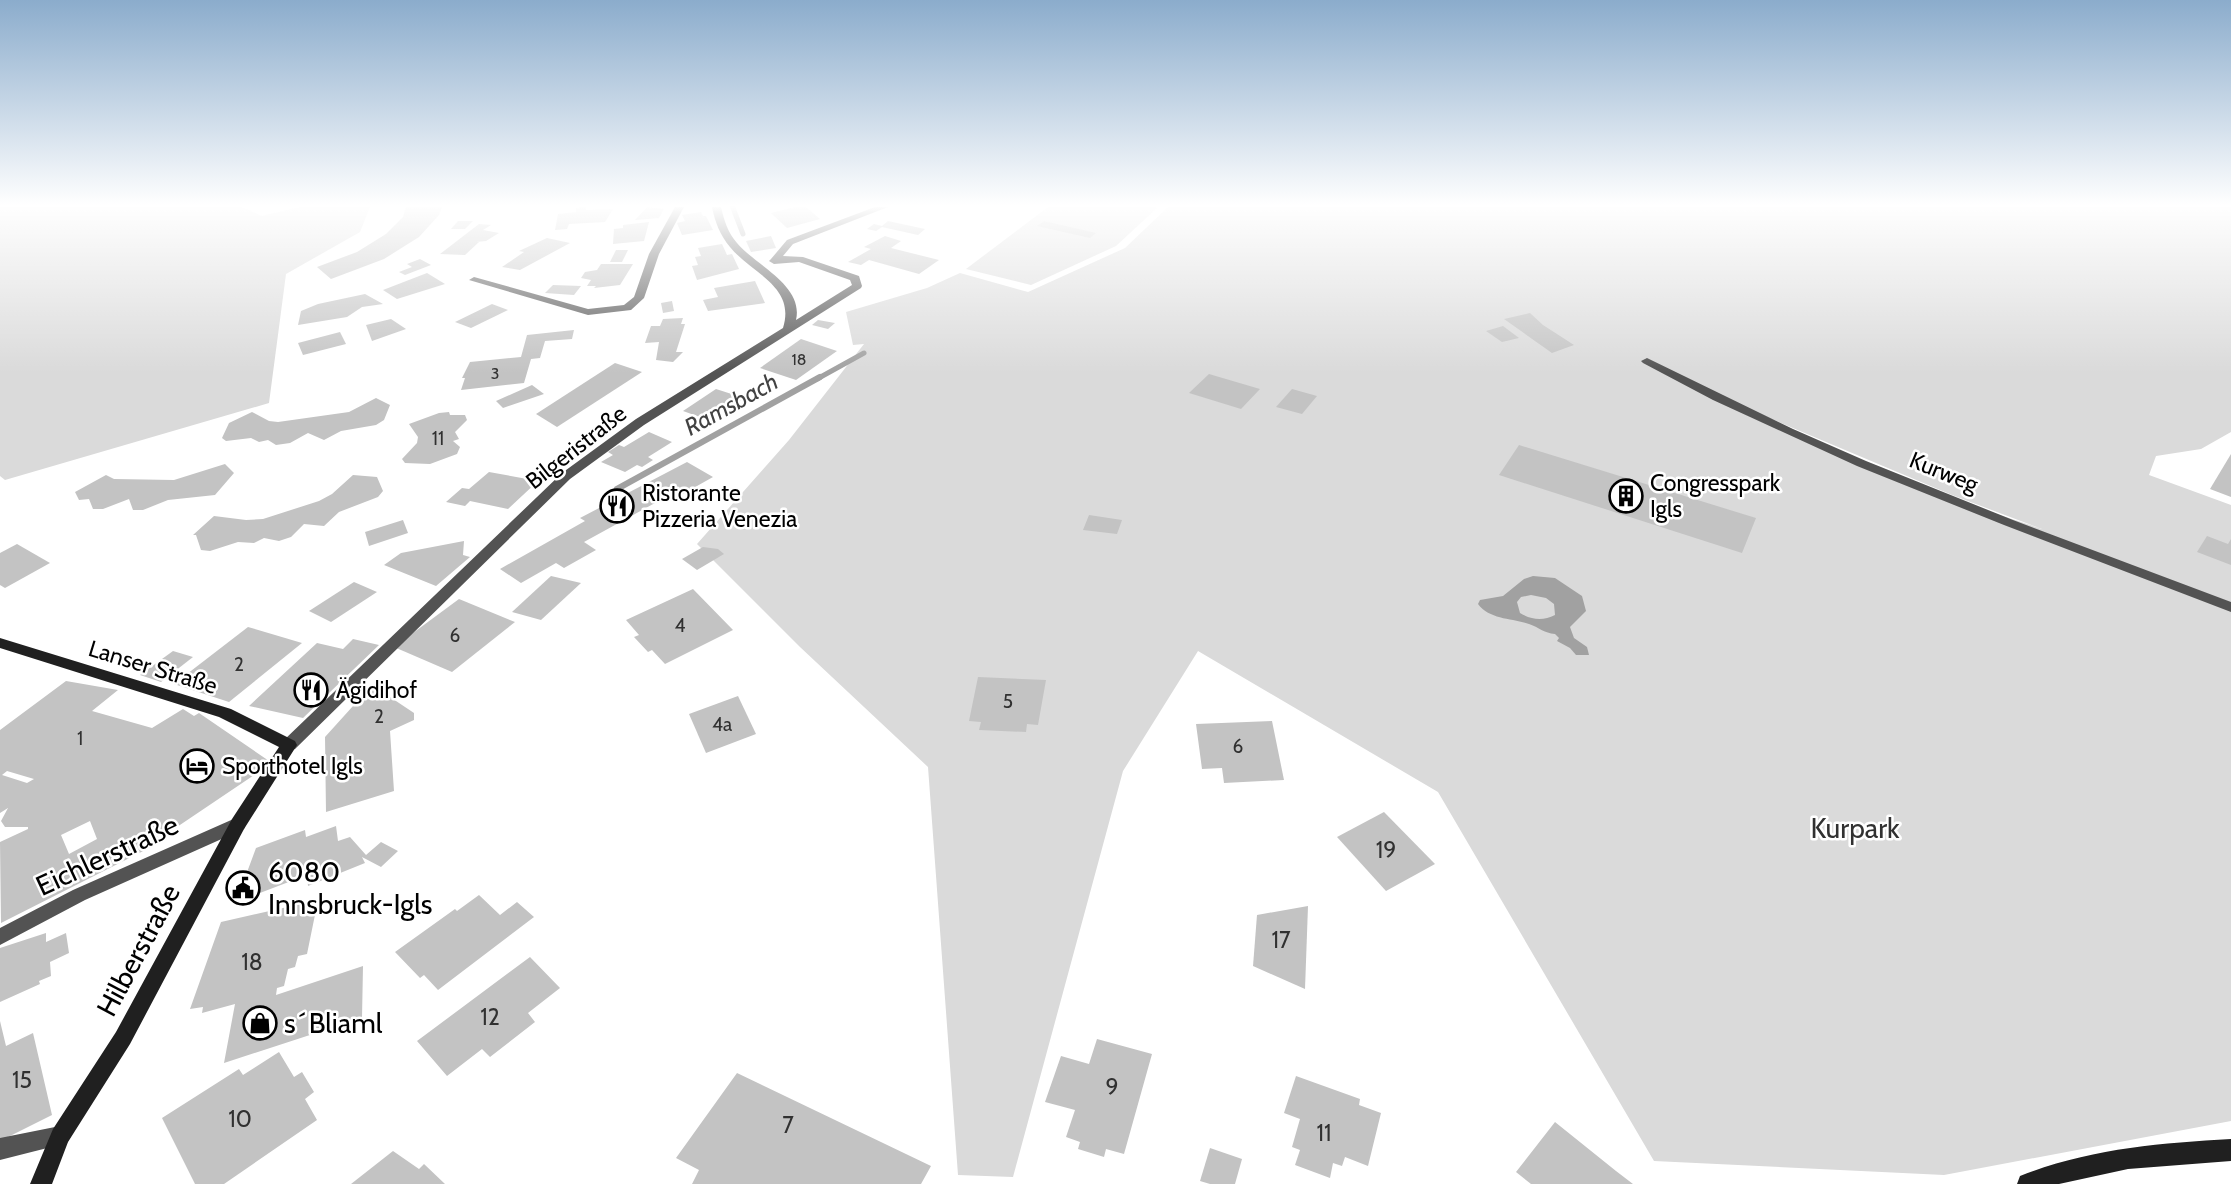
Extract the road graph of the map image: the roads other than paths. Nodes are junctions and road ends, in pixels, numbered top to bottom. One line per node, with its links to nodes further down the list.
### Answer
1 (651, 262): 6 (street)
2 (753, 262): 5 (street)
3 (771, 262): 5 (street)
4 (807, 262): 7 (street, Bilgeristraße)
5 (760, 268): 7 (street)
6 (474, 280)
7 (788, 328): 11 (street, Bilgeristraße)
8 (1647, 361): 9 (street, Kurweg)
9 (2231, 607)
10 (0, 643): 11 (main road, Lanser Straße)
11 (289, 745): 12 (main road, Hilberstraße)
12 (238, 824): 13 (street, Eichlerstraße); 14 (main road, Hilberstraße)
13 (0, 937)
14 (60, 1136): 15 (street); 17 (main road, Hilberstraße)
15 (0, 1149)
16 (2231, 1150): 18 (main road)
17 (41, 1184)
18 (2028, 1184)

